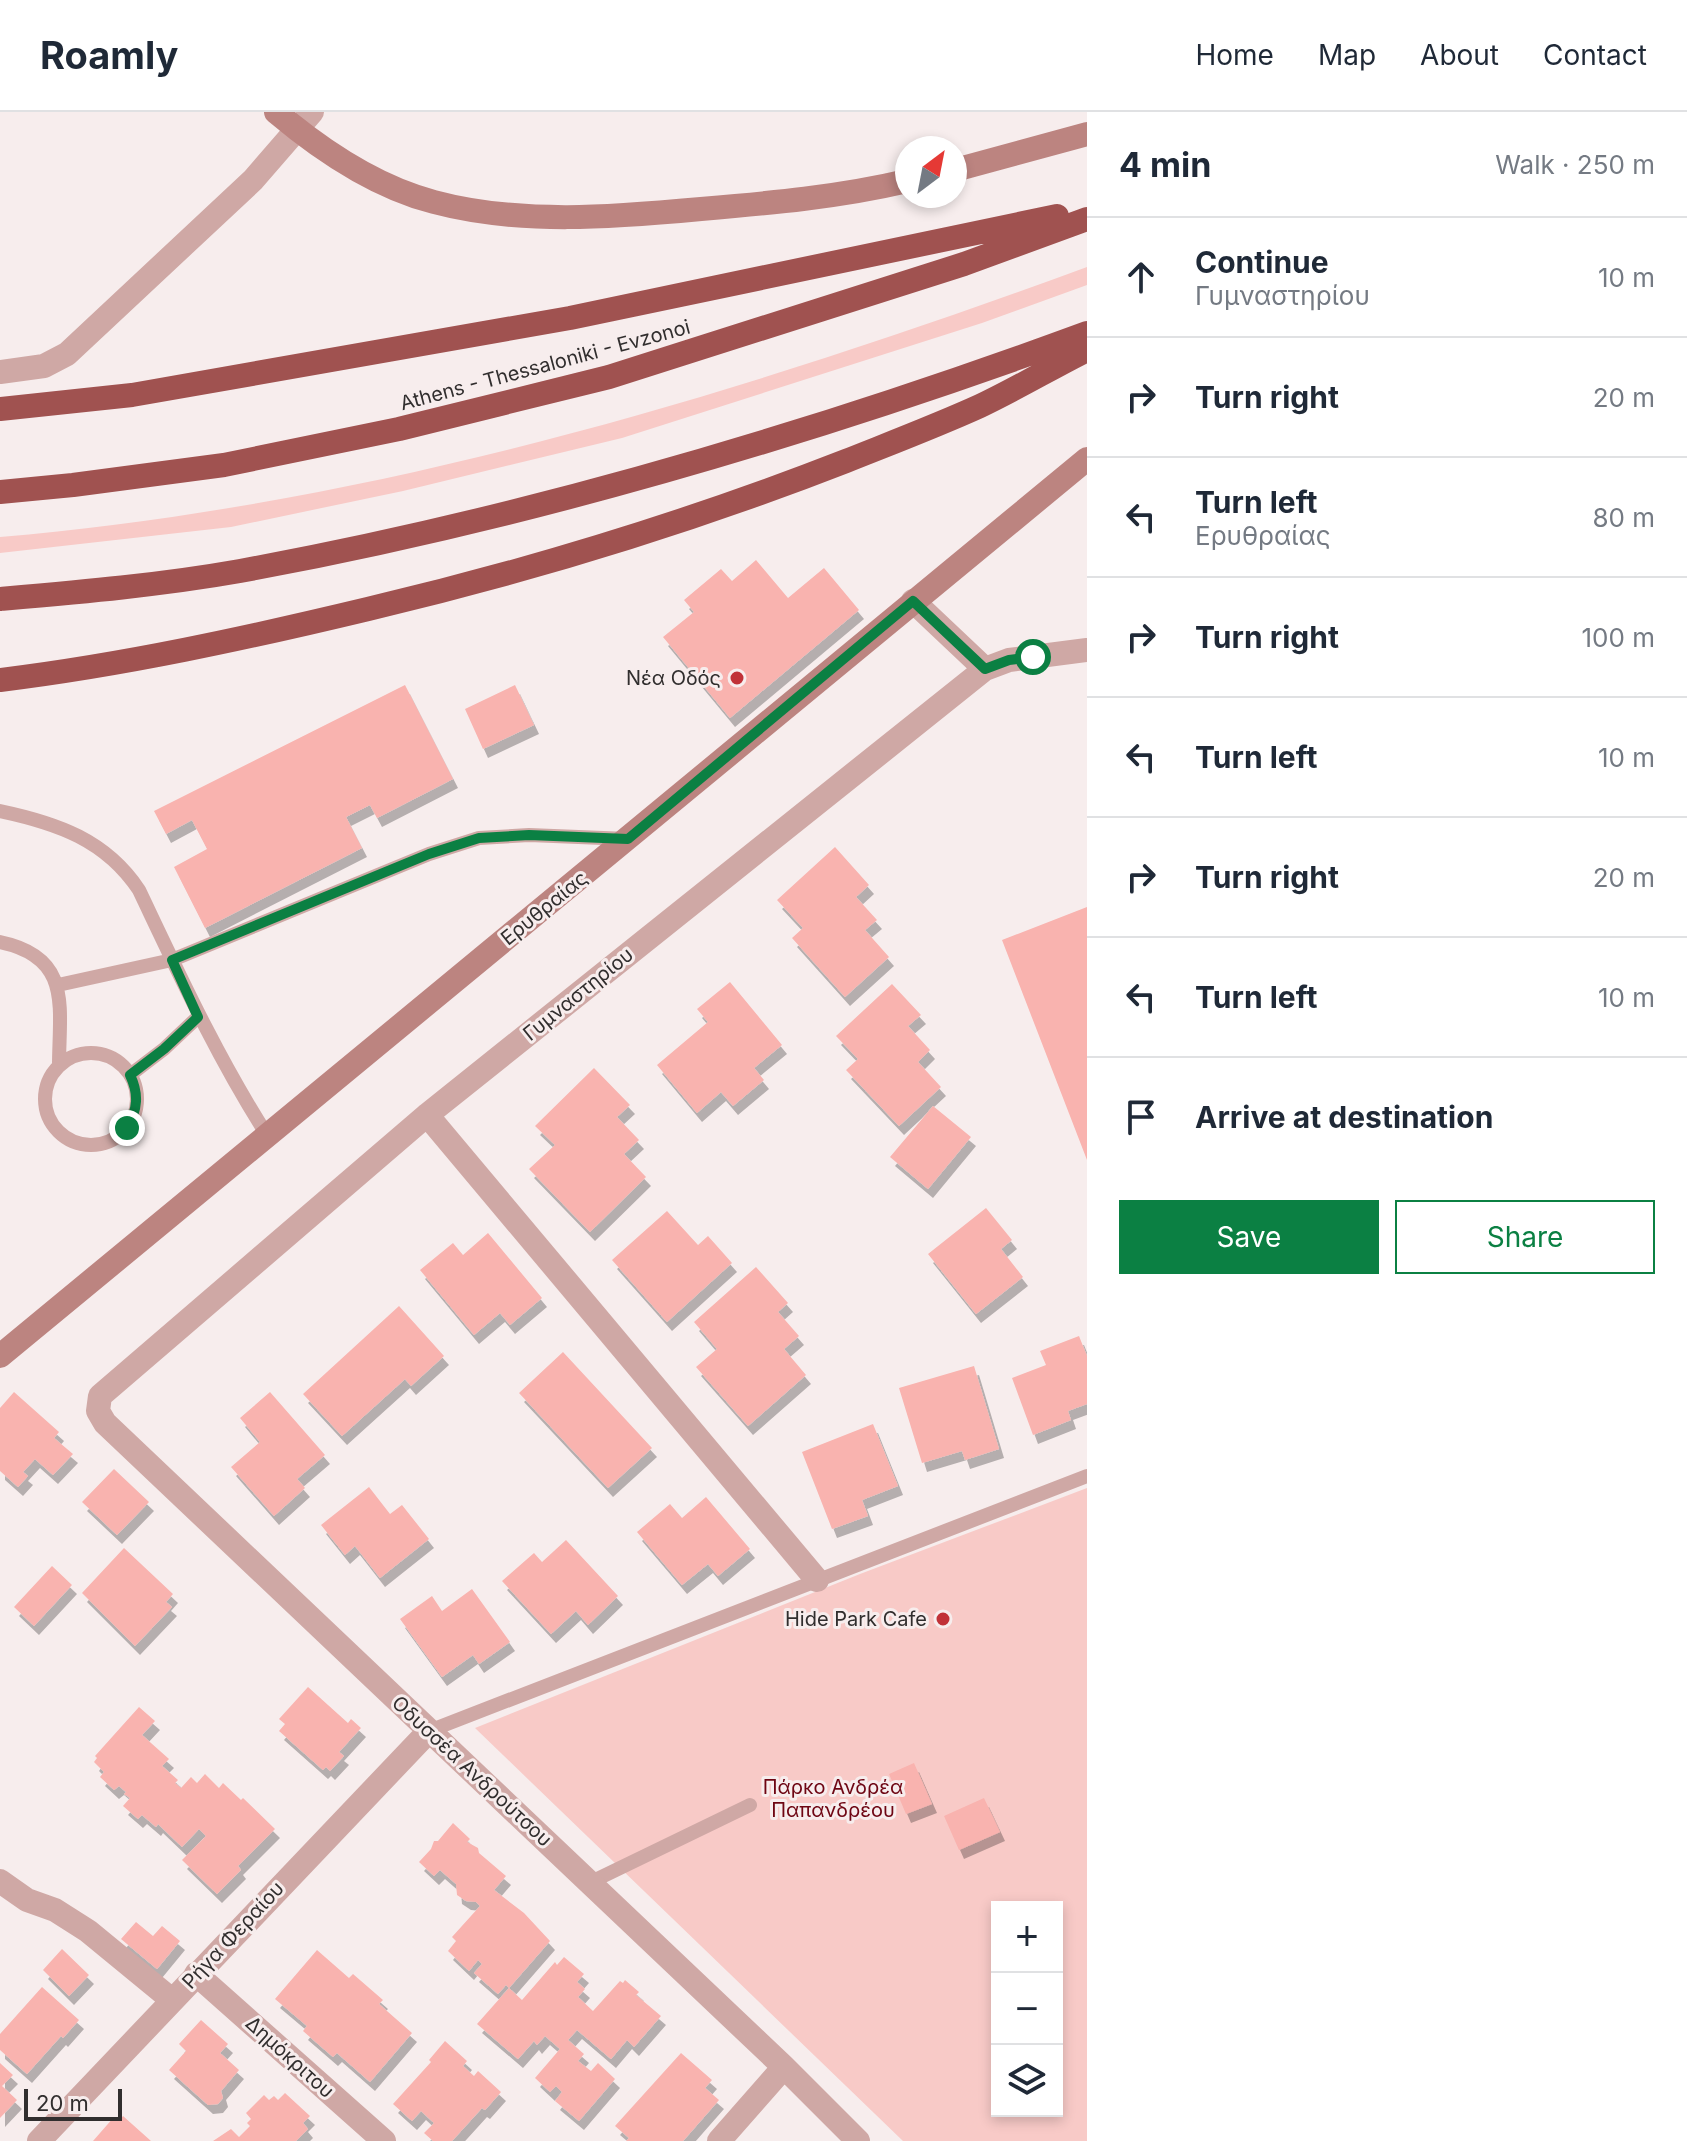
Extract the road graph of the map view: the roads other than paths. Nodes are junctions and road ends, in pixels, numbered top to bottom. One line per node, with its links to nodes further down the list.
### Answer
1 (276, 112): 2 (main road)
2 (305, 121): 5 (main road); 10 (street)
3 (1087, 134): 4 (main road)
4 (967, 167)
5 (895, 184)
6 (1087, 209): 11 (highway)
7 (1087, 219): 13 (highway, Athens - Thessaloniki - Evzonoi)
8 (1087, 333): 14 (highway)
9 (1087, 350): 18 (highway)
10 (0, 372)
11 (0, 409)
12 (1087, 459): 15 (main road, Ερυθραίας)
13 (0, 492)
14 (0, 599)
15 (913, 601): 17 (street); 20 (main road, Ερυθραίας)
16 (1087, 650): 17 (street, Γυμναστηρίου)
17 (985, 669): 27 (street, Γυμναστηρίου)
18 (0, 680)
19 (0, 811): 22 (lane)
20 (628, 839): 22 (lane); 28 (main road, Ερυθραίας)
21 (0, 942): 23 (lane)
22 (172, 960): 23 (lane); 24 (lane)
23 (58, 985): 25 (lane)
24 (198, 1017): 26 (lane); 28 (lane)
25 (59, 1066): 26 (lane); 26 (lane)
26 (130, 1075)
27 (427, 1115): 30 (street, Γυμναστηρίου); 32 (street)
28 (267, 1135): 29 (main road, Ερυθραίας)
29 (0, 1356)
30 (100, 1396): 33 (street, Οδυσσέα Ανδρούτσου)
31 (1087, 1476): 32 (lane)
32 (817, 1580): 33 (lane)
33 (429, 1731): 36 (street, Οδυσσέα Ανδρούτσου); 37 (street, Ρήγα Φεραίου)
34 (750, 1805): 36 (lane)
35 (0, 1881): 38 (street)
36 (589, 1883): 39 (street, Οδυσσέα Ανδρούτσου)
37 (196, 1974): 38 (street, Ρήγα Φεραίου); 41 (street, Δημόκριτου)
38 (172, 2000): 40 (street, Ρήγα Φεραίου)
39 (784, 2067): 42 (street); 43 (street, Οδυσσέα Ανδρούτσου)
40 (39, 2141)
41 (384, 2141)
42 (719, 2141)
43 (858, 2141)

